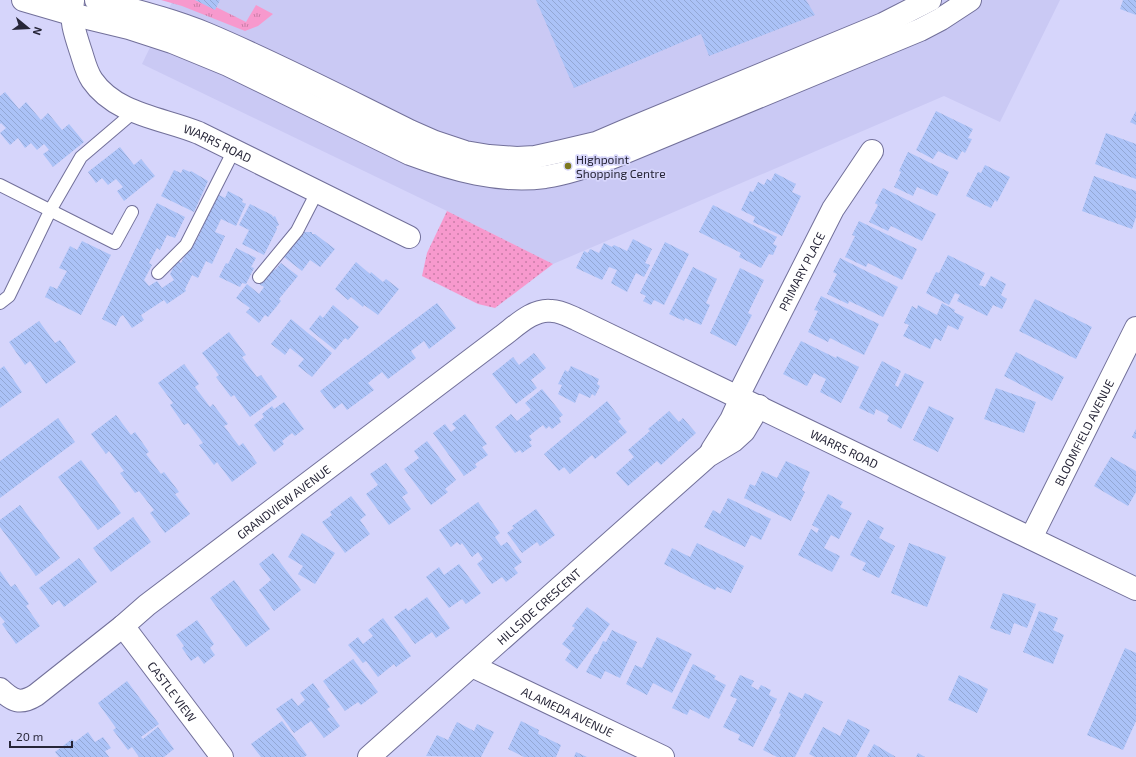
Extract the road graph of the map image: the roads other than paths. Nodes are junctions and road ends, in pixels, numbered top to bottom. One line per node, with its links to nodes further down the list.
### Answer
1 (23, 0): 5 (street)
2 (96, 0): 3 (street)
3 (930, 0)
4 (970, 0): 5 (street)
5 (72, 7): 6 (street, WARRS ROAD)
6 (135, 111): 7 (street, WARRS ROAD); 11 (lane)
7 (234, 150): 10 (street, WARRS ROAD); 14 (lane)
8 (872, 151): 19 (street, PRIMARY PLACE)
9 (0, 185): 11 (lane)
10 (317, 192): 13 (street, WARRS ROAD); 15 (lane)
11 (51, 210): 12 (lane); 16 (lane)
12 (132, 212)
13 (409, 237)
14 (158, 273)
15 (259, 277)
16 (0, 303)
17 (552, 310): 19 (street, WARRS ROAD); 22 (street, GRANDVIEW AVENUE)
18 (1136, 328): 20 (street, BLOOMFIELD AVENUE)
19 (746, 400): 20 (street, WARRS ROAD); 23 (street, HILLSIDE CRESCENT)
20 (1031, 538): 21 (street, WARRS ROAD)
21 (1136, 589)
22 (123, 626): 24 (street, GRANDVIEW AVENUE); 25 (street, CASTLE VIEW)
23 (472, 666): 26 (street, HILLSIDE CRESCENT); 27 (street, ALAMEDA AVENUE)
24 (0, 689)
25 (222, 757)
26 (369, 757)
27 (663, 757)

